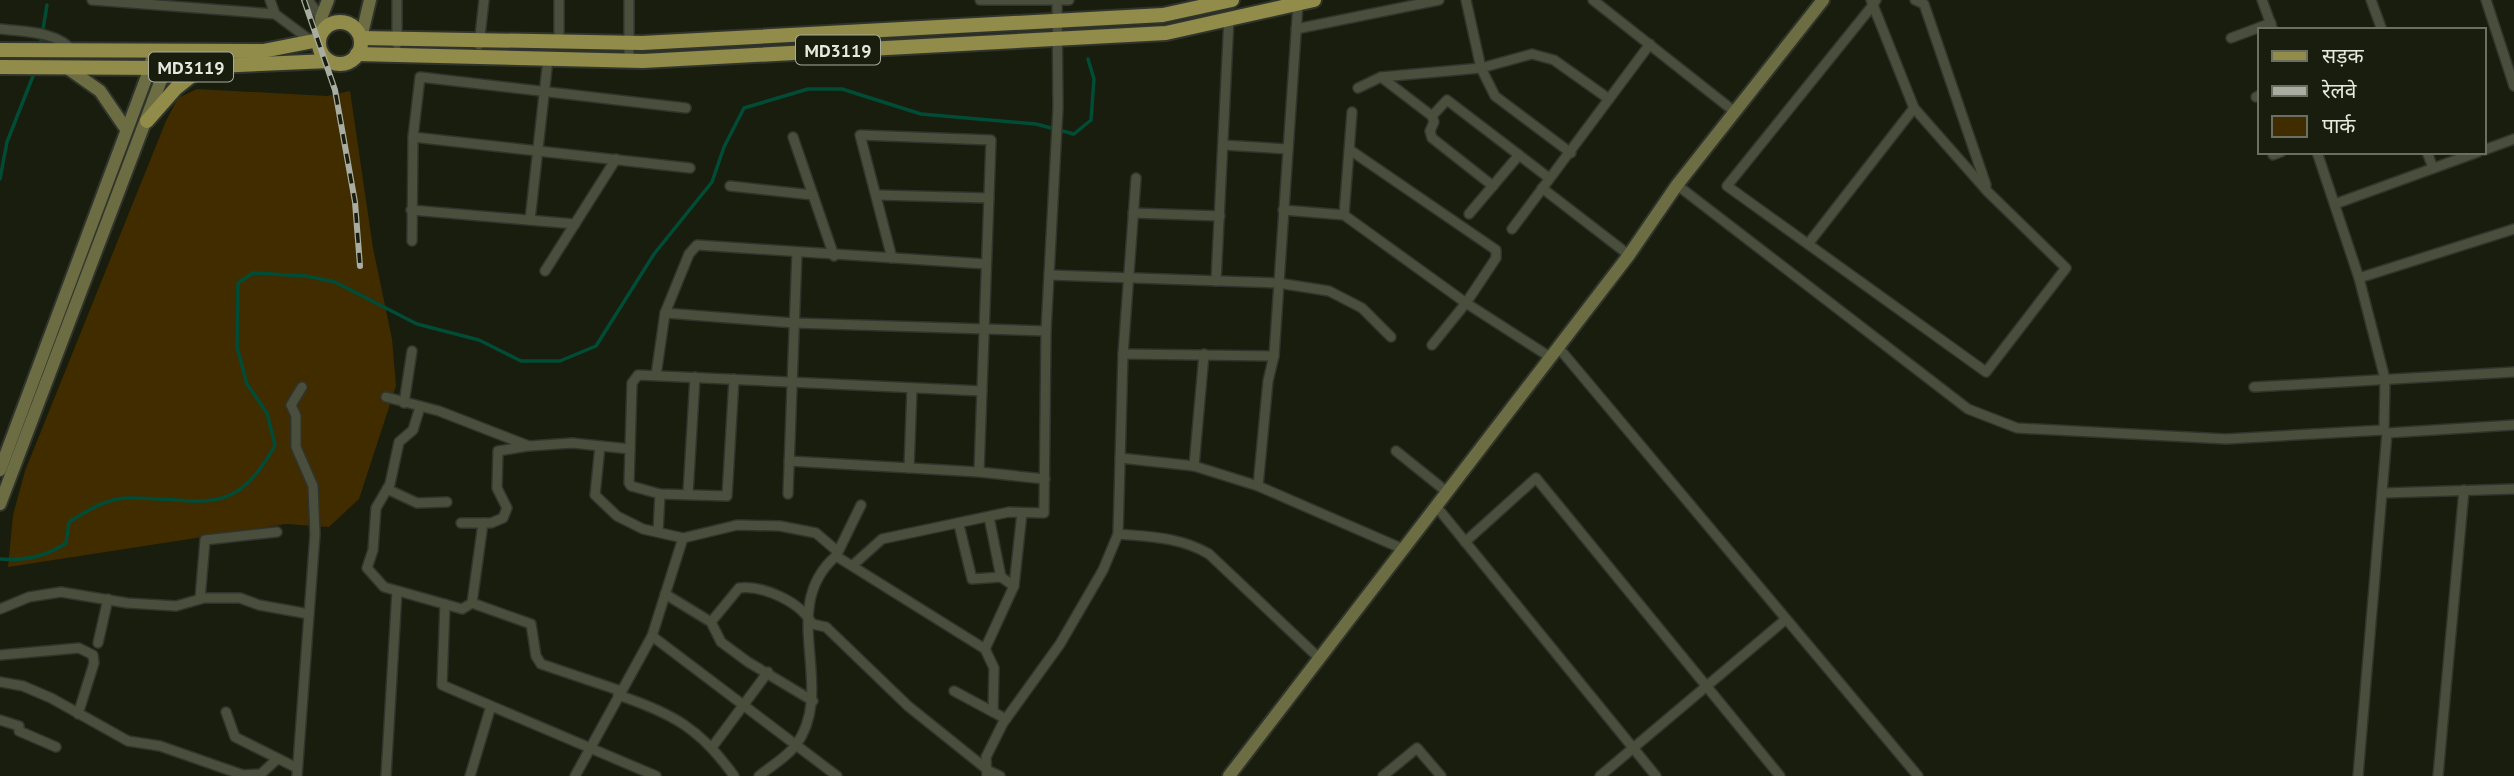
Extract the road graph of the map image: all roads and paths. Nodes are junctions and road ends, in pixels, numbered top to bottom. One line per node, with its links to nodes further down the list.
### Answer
1 (92, 0): 25 (street)
2 (270, 0): 25 (street)
3 (308, 0): 33 (street)
4 (328, 0): 33 (main road)
5 (370, 0): 34 (main road)
6 (397, 0): 35 (street)
7 (484, 0): 38 (street)
8 (559, 0): 39 (street)
9 (629, 0): 40 (street)
10 (980, 0): 22 (street)
11 (1069, 0): 22 (street)
12 (1230, 0): 27 (main road, MD3119)
13 (1314, 0): 24 (main road, MD3119)
14 (1439, 0): 31 (street)
15 (1466, 0): 59 (street)
16 (1593, 0): 41 (street)
17 (1823, 0): 69 (main road)
18 (1916, 0): 95 (street)
19 (2262, 0): 28 (street)
20 (2371, 0): 29 (street)
21 (2486, 0): 62 (street)
22 (1057, 1): 27 (street)
23 (1873, 2): 67 (street); 111 (street)
24 (1298, 4): 26 (main road, MD3119); 31 (street)
25 (275, 15): 33 (street)
26 (1229, 18): 36 (main road, MD3119); 76 (street)
27 (1058, 20): 36 (street); 40 (main road, MD3119)
28 (2272, 27)
29 (2381, 28)
30 (0, 29): 43 (street)
31 (1296, 29): 77 (street)
32 (2258, 31): 37 (street)
33 (318, 33): 34 (main road); 45 (main road, MD3119); 52 (main road)
34 (361, 38): 35 (main road, MD3119); 46 (main road)
35 (396, 38): 38 (main road, MD3119); 47 (street)
36 (1059, 38): 53 (main road, MD3119); 118 (street)
37 (2231, 38)
38 (479, 41): 39 (main road, MD3119); 49 (street)
39 (559, 41): 40 (main road, MD3119)
40 (630, 43): 53 (street)
41 (1650, 44): 65 (street); 69 (street)
42 (0, 50): 50 (main road, MD3119)
43 (73, 51): 44 (main road, MD3119); 50 (main road, MD3119)
44 (153, 51): 45 (main road, MD3119); 57 (main road)
45 (172, 51): 58 (main road)
46 (358, 54): 47 (main road, MD3119); 52 (main road)
47 (397, 55): 48 (main road, MD3119)
48 (421, 56): 49 (main road, MD3119); 60 (street)
49 (478, 57): 51 (main road, MD3119)
50 (27, 59): 54 (main road, MD3119); 55 (main road, MD3119)
51 (548, 59): 53 (main road, MD3119); 64 (street)
52 (329, 61): 56 (main road, MD3119)
53 (629, 61)
54 (0, 67)
55 (60, 67): 57 (main road, MD3119); 72 (main road)
56 (202, 67): 58 (main road, MD3119); 71 (main road)
57 (150, 68): 58 (main road, MD3119); 72 (main road)
58 (167, 68): 71 (main road)
59 (1481, 68): 61 (street); 65 (street); 81 (street)
60 (420, 76): 64 (street); 73 (street)
61 (1381, 77): 63 (street); 70 (street)
62 (2514, 86)
63 (1358, 88)
64 (543, 90): 66 (street); 80 (street)
65 (1609, 99): 81 (street)
66 (686, 108)
67 (1914, 108): 95 (street); 111 (street)
68 (1352, 112): 79 (street)
69 (1735, 112): 91 (main road)
70 (1432, 116): 85 (street); 93 (street)
71 (147, 121): 171 (main road)
72 (126, 129): 158 (main road)
73 (414, 137): 80 (street); 100 (street)
74 (793, 137): 96 (street)
75 (2514, 139): 78 (street)
76 (1223, 145): 77 (street); 105 (street)
77 (1287, 149): 101 (street)
78 (2486, 149)
79 (1350, 150): 104 (street); 123 (street)
80 (536, 152): 86 (street); 106 (street)
81 (1571, 153): 90 (street)
82 (2318, 154): 99 (street)
83 (2428, 154): 88 (street)
84 (2472, 154): 88 (street)
85 (1519, 155): 90 (street); 93 (street)
86 (615, 159): 87 (street); 107 (street)
87 (690, 168)
88 (2433, 168): 99 (street)
89 (1136, 178): 102 (street)
90 (1549, 178): 94 (street)
91 (1677, 185): 113 (main road); 149 (street)
92 (730, 186): 96 (street)
93 (1493, 186): 103 (street)
94 (1542, 188): 108 (street); 113 (street)
95 (1988, 191): 111 (street)
96 (813, 195): 114 (street)
97 (877, 195): 98 (street); 98 (street); 115 (street)
98 (989, 198): 116 (street)
99 (2336, 204): 119 (street)
100 (411, 210): 106 (street); 110 (street)
101 (1283, 210): 104 (street); 122 (street)
102 (1133, 213): 105 (street); 120 (street)
103 (1469, 214)
104 (1344, 215): 123 (street)
105 (1220, 216): 121 (street)
106 (530, 220): 107 (street)
107 (575, 224): 117 (street)
108 (1512, 229)
109 (2514, 229): 119 (street)
110 (412, 241)
111 (1808, 244)
112 (797, 252): 114 (street); 124 (street); 125 (street)
113 (1629, 255): 131 (main road)
114 (834, 256): 115 (street)
115 (892, 258): 116 (street)
116 (986, 264): 126 (street)
117 (545, 271)
118 (1049, 275): 120 (street); 127 (street)
119 (2359, 278): 139 (street)
120 (1127, 280): 121 (street); 132 (street)
121 (1216, 281): 122 (street)
122 (1278, 283): 128 (street); 134 (street)
123 (1466, 303): 129 (street); 131 (street)
124 (665, 313): 125 (street); 136 (street)
125 (794, 323): 126 (street); 140 (street)
126 (984, 327): 127 (street); 144 (street)
127 (1046, 331): 160 (street)
128 (1391, 337)
129 (1432, 345)
130 (412, 351): 146 (street)
131 (1554, 352): 164 (main road); 198 (street)
132 (1123, 354): 133 (street); 154 (street)
133 (1204, 354): 134 (street); 156 (street)
134 (1274, 356): 161 (street)
135 (2514, 372): 139 (street)
136 (656, 375): 137 (street); 152 (street)
137 (695, 377): 138 (street); 167 (street)
138 (734, 379): 140 (street); 167 (street)
139 (2385, 379): 142 (street); 149 (street)
140 (792, 382): 143 (street); 155 (street)
141 (302, 387): 197 (street)
142 (2254, 387)
143 (912, 388): 144 (street); 157 (street)
144 (982, 391): 159 (street)
145 (386, 397): 146 (street)
146 (404, 403): 147 (street)
147 (420, 407): 150 (street); 169 (street)
148 (2514, 425): 149 (street)
149 (2386, 431): 165 (street)
150 (532, 446): 151 (street); 177 (street)
151 (600, 446): 152 (street); 180 (street)
152 (630, 449): 166 (street)
153 (1396, 451): 164 (street)
154 (1120, 458): 156 (street); 181 (street)
155 (789, 461): 157 (street); 168 (street)
156 (1194, 466): 161 (street)
157 (909, 468): 159 (street)
158 (0, 470)
159 (979, 472): 160 (street)
160 (1045, 479): 174 (street)
161 (1258, 486): 184 (street)
162 (2514, 489): 163 (street)
163 (2464, 490): 165 (street); 242 (street)
164 (1447, 492): 173 (main road)
165 (2383, 493): 241 (street)
166 (660, 494): 167 (street); 180 (street)
167 (688, 494)
168 (788, 494)
169 (382, 496): 170 (street); 189 (street)
170 (447, 502)
171 (0, 504)
172 (861, 505): 185 (street)
173 (1436, 506): 183 (street); 184 (main road)
174 (1022, 513): 175 (street); 188 (street)
175 (989, 517): 178 (street); 187 (street)
176 (461, 523): 177 (street)
177 (483, 523): 193 (street)
178 (959, 525): 186 (street); 187 (street)
179 (277, 532): 192 (street)
180 (658, 532): 182 (street)
181 (1118, 534): 204 (street); 216 (street)
182 (683, 538): 185 (street); 190 (street)
183 (1465, 542): 207 (street); 222 (street)
184 (1403, 549): 204 (main road)
185 (837, 554): 186 (street); 196 (street)
186 (853, 565): 202 (street)
187 (1001, 577): 188 (street)
188 (1014, 586): 202 (street)
189 (397, 591): 194 (street); 227 (street)
190 (664, 594): 199 (street); 201 (street)
191 (108, 599): 192 (street); 195 (street); 200 (street)
192 (200, 599): 197 (street)
193 (472, 603): 194 (street); 209 (street)
194 (445, 604): 211 (street)
195 (0, 609)
196 (807, 613): 199 (street); 210 (street); 225 (street)
197 (309, 614): 224 (street)
198 (1786, 619): 207 (street); 240 (street)
199 (711, 622): 205 (street)
200 (98, 643)
201 (648, 643): 209 (street); 212 (street)
202 (985, 649): 214 (street)
203 (0, 656): 215 (street)
204 (1319, 658): 226 (main road)
205 (768, 673): 210 (street); 212 (street)
206 (0, 682): 215 (street)
207 (1706, 685): 222 (street); 239 (street)
208 (954, 691): 214 (street)
209 (620, 693): 219 (street); 221 (street)
210 (813, 701): 218 (street)
211 (491, 706): 221 (street); 228 (street)
212 (741, 711): 218 (street); 219 (street)
213 (226, 712): 223 (street)
214 (993, 712): 216 (street)
215 (78, 714): 223 (street)
216 (1006, 719): 225 (street)
217 (0, 720): 220 (street)
218 (797, 744): 232 (street); 233 (street)
219 (713, 746): 231 (street)
220 (56, 747)
221 (588, 747): 229 (street); 230 (street)
222 (1633, 748): 237 (street); 238 (street)
223 (276, 760): 224 (street)
224 (297, 772)
225 (988, 774): 234 (street)
226 (1231, 775)
227 (386, 776)
228 (470, 776)
229 (575, 776)
230 (656, 776)
231 (734, 776)
232 (759, 776)
233 (837, 776)
234 (1000, 776)
235 (1383, 776): 236 (street)
236 (1441, 776)
237 (1600, 776)
238 (1656, 776)
239 (1780, 776)
240 (1918, 776)
241 (2358, 776)
242 (2438, 776)

